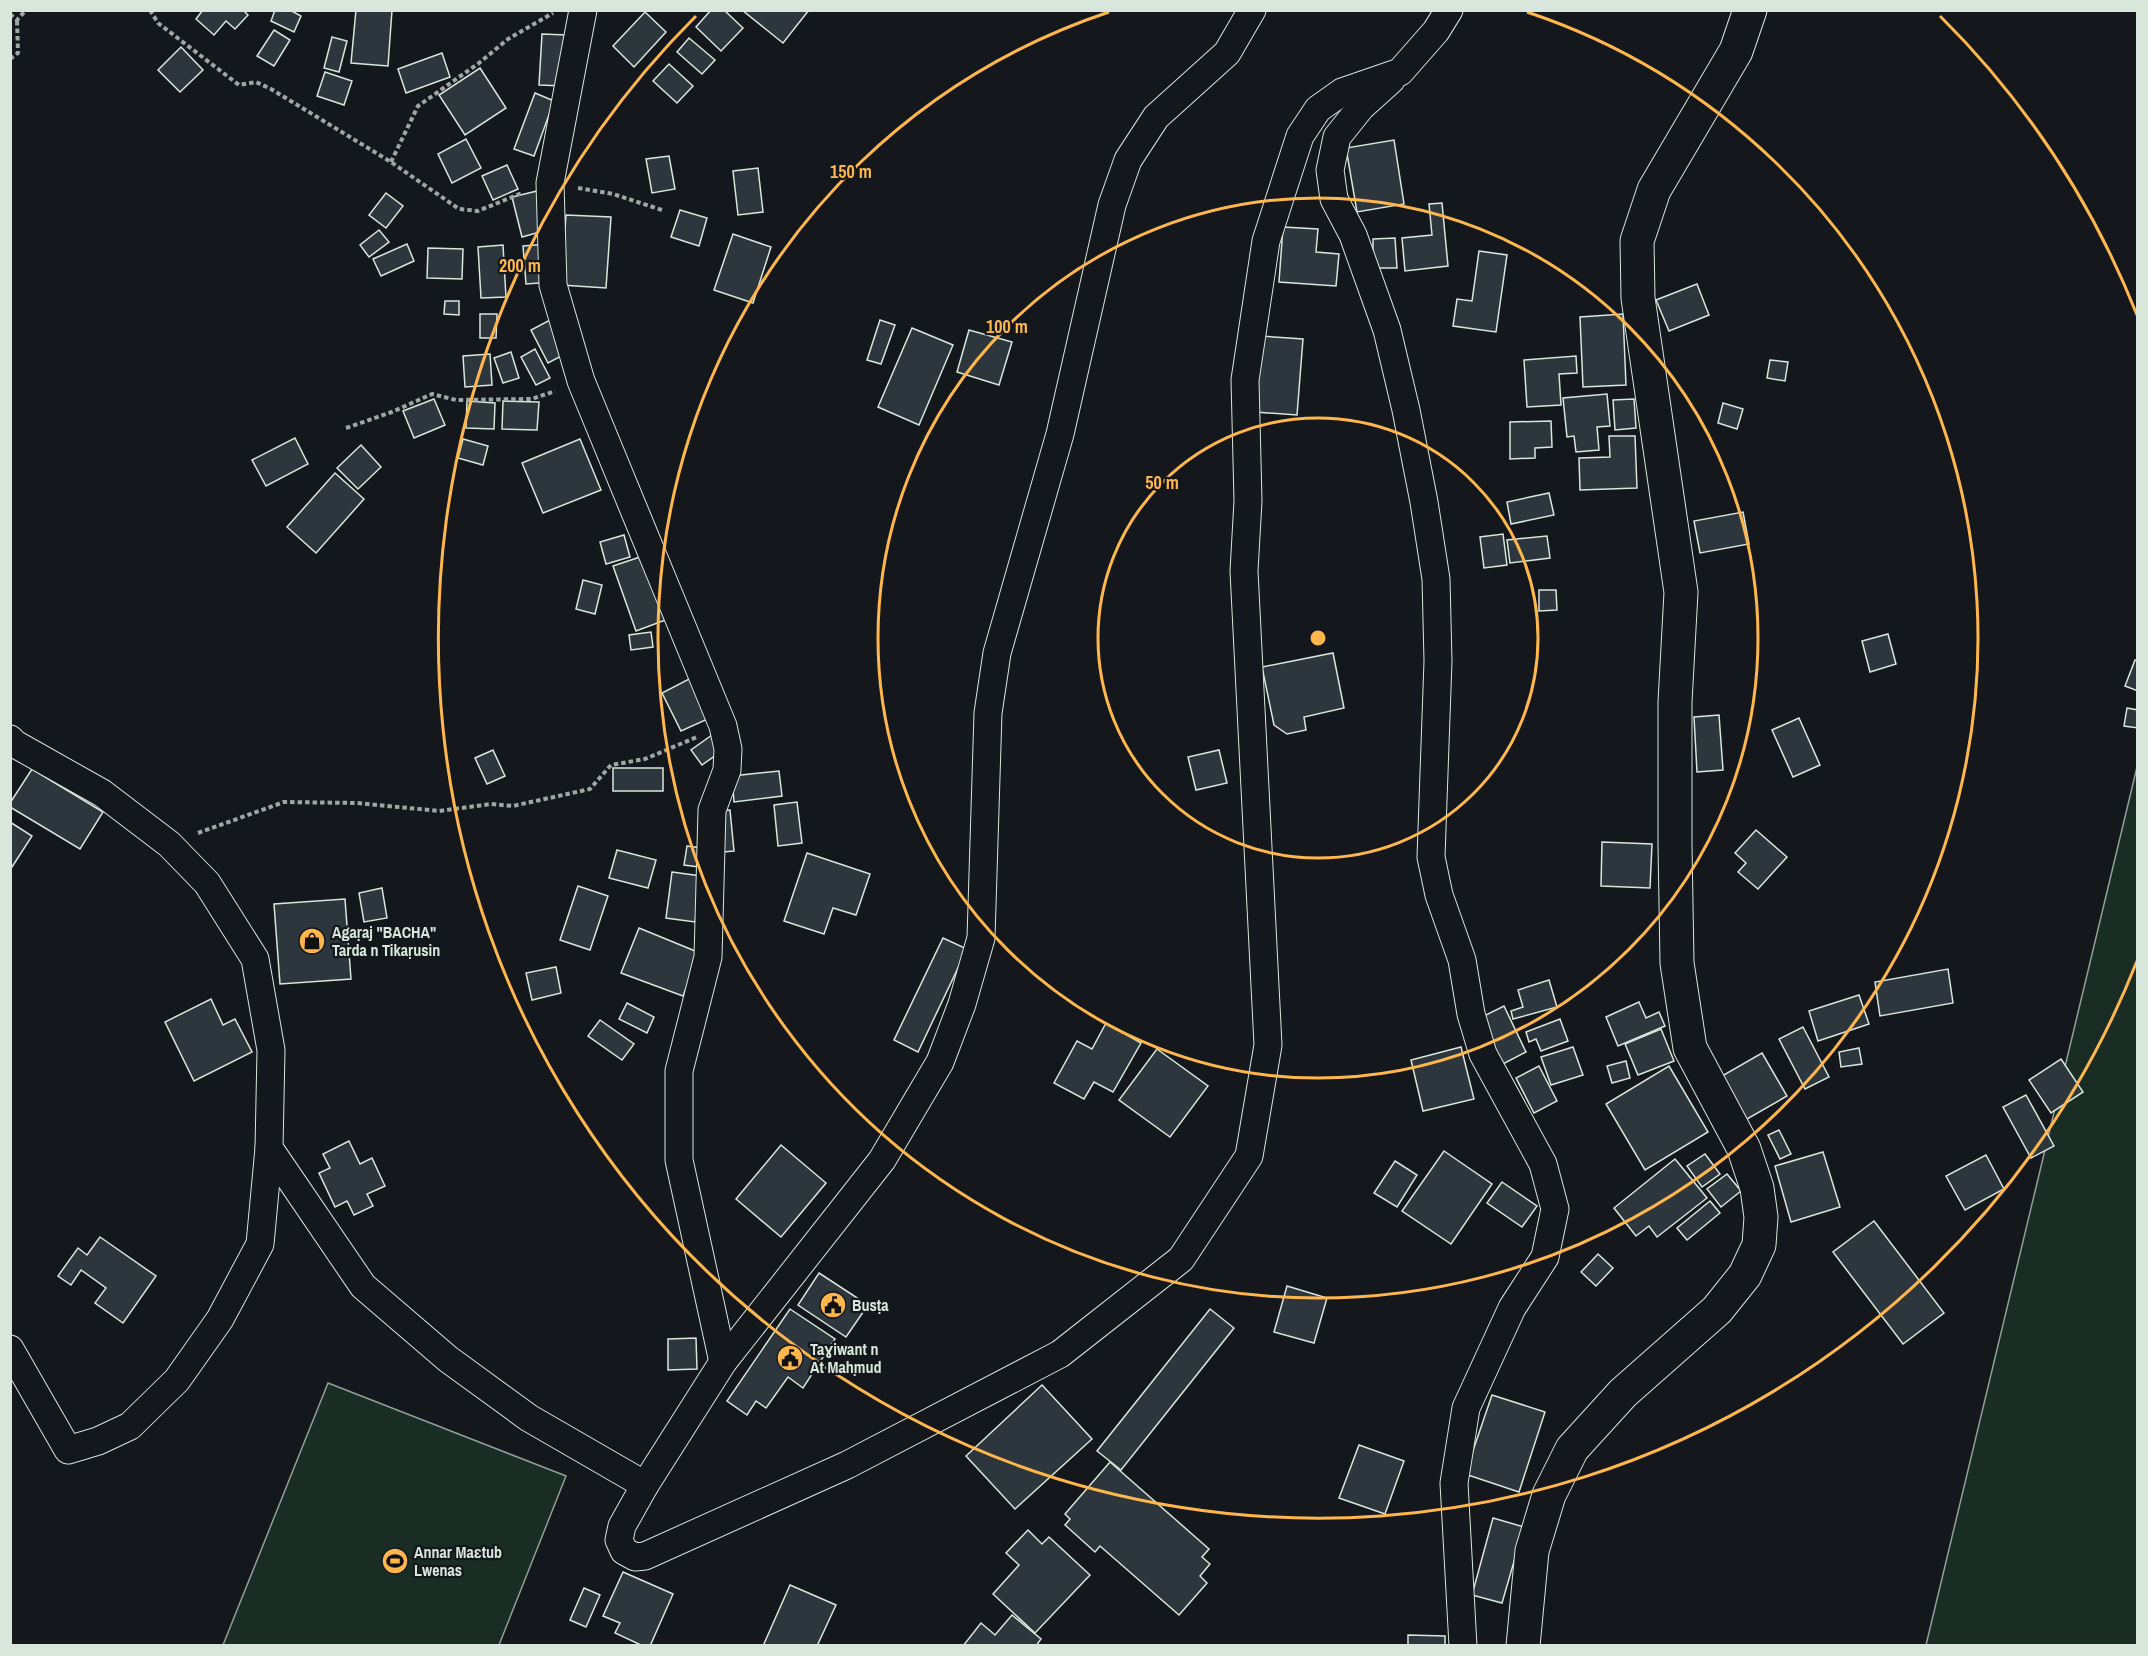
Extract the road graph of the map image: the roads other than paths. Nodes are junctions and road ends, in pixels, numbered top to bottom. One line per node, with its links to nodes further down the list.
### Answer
1 (583, 10): 9 (street)
2 (1252, 10): 9 (street)
3 (1449, 10): 5 (street)
4 (1750, 10): 12 (street)
5 (1400, 72): 10 (street); 11 (street)
6 (10, 739): 7 (street)
7 (269, 1148): 8 (street); 10 (street)
8 (10, 1349)
9 (723, 1362): 10 (street)
10 (645, 1485)
11 (1463, 1646)
12 (1523, 1646)

